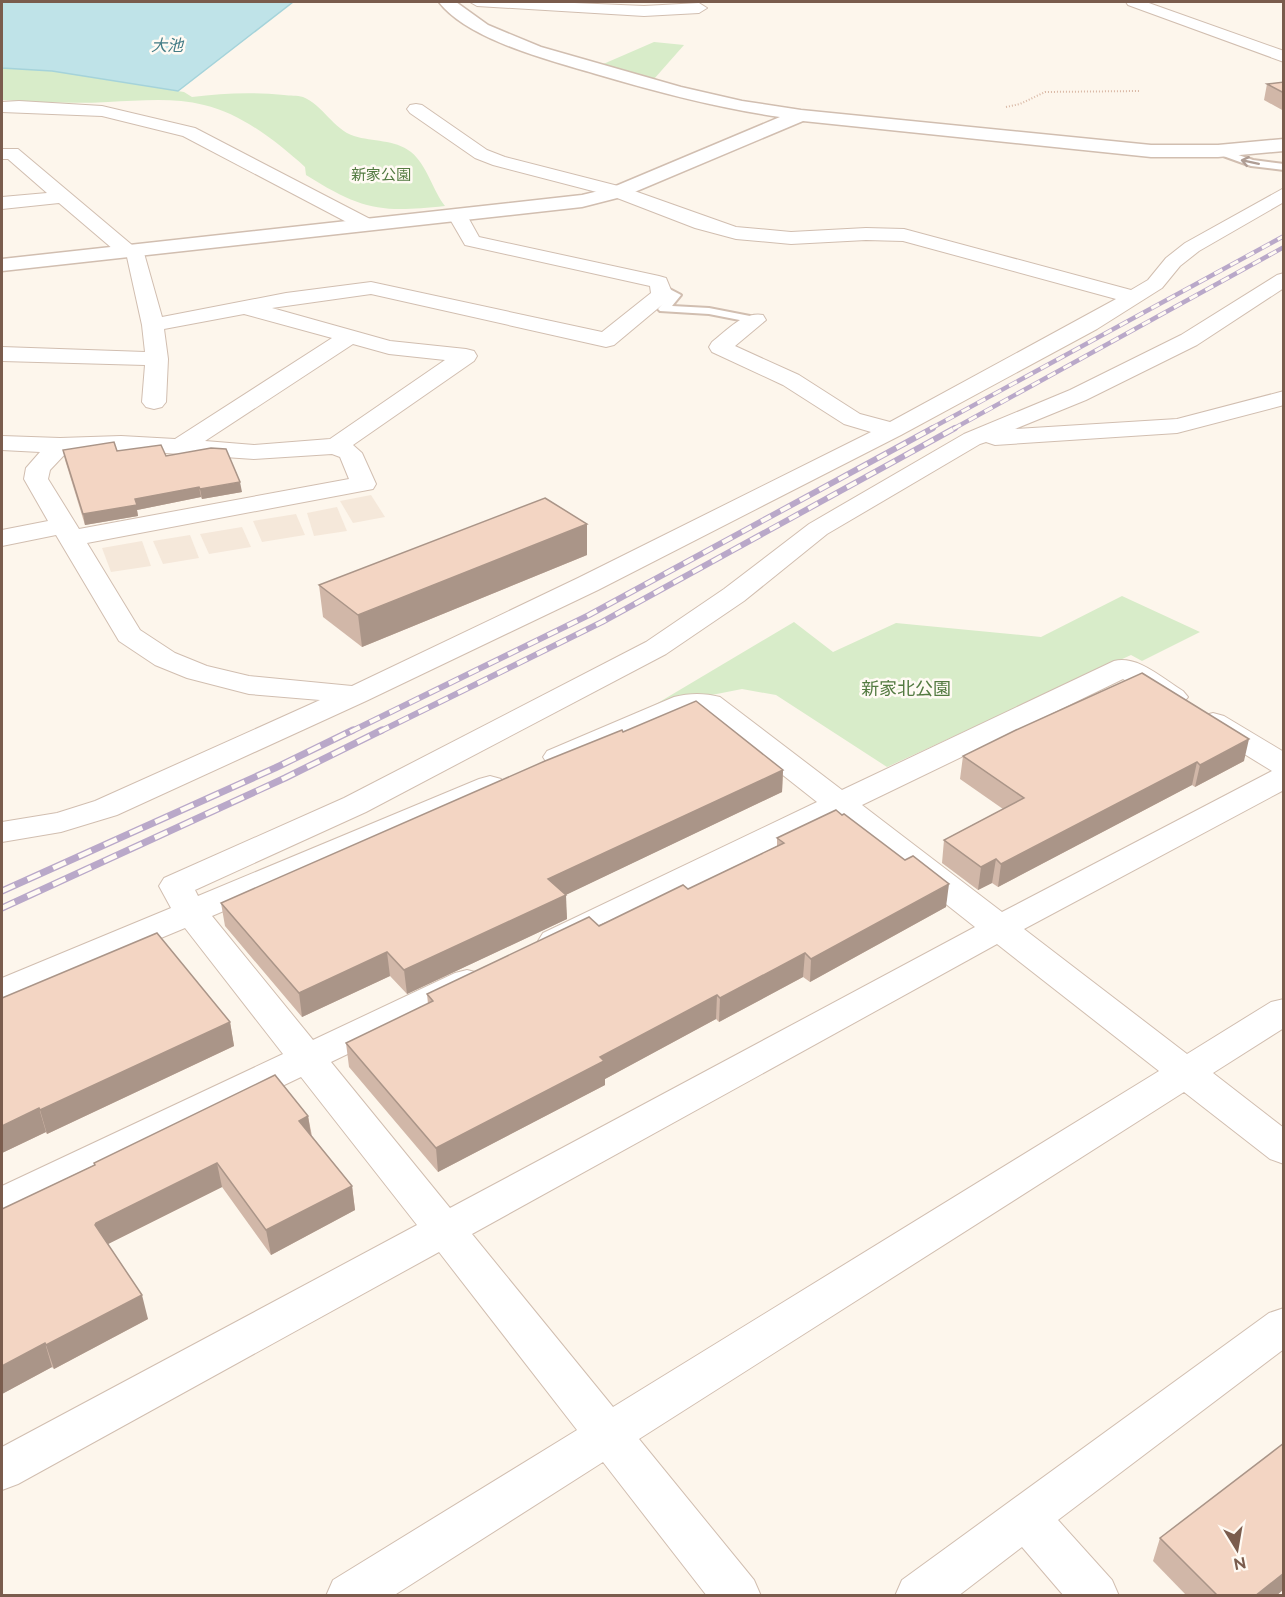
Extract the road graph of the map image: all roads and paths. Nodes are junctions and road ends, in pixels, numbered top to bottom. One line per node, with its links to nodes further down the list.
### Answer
1 (447, 2): 10 (street)
2 (477, 2): 4 (street)
3 (1133, 2): 5 (street)
4 (700, 10)
5 (1284, 57)
6 (1139, 91): 9 (path)
7 (2, 107): 20 (street)
8 (416, 109): 15 (street)
9 (999, 109)
10 (801, 115): 12 (street); 15 (street)
11 (1284, 145): 12 (street)
12 (1218, 151): 14 (lane, one-way to 12)
13 (2, 154): 17 (street)
14 (1284, 166)
15 (618, 192): 19 (street); 25 (street)
16 (1284, 194): 25 (street)
17 (61, 197): 18 (street); 21 (street)
18 (2, 203)
19 (457, 214): 20 (street); 24 (street)
20 (365, 224): 21 (street)
21 (131, 251): 22 (street); 28 (street)
22 (2, 265)
23 (1284, 279): 35 (street)
24 (660, 287): 26 (street); 27 (lane)
25 (1134, 297): 34 (street)
26 (245, 307): 28 (street); 29 (street)
27 (755, 320): 34 (street)
28 (153, 325): 31 (street)
29 (350, 336): 38 (street); 39 (street)
30 (2, 354): 31 (street)
31 (157, 358): 33 (street)
32 (1284, 398): 35 (street)
33 (154, 402)
34 (893, 430): 42 (street)
35 (972, 439): 47 (street)
36 (2, 443): 37 (street)
37 (60, 446): 39 (street); 40 (street)
38 (336, 446): 39 (street); 40 (street)
39 (180, 447)
40 (68, 532): 41 (street); 42 (street)
41 (2, 538)
42 (357, 695): 46 (street)
43 (1284, 765): 45 (street)
44 (1284, 777): 48 (street)
45 (841, 805): 47 (street); 48 (street); 49 (street)
46 (2, 832)
47 (191, 913): 51 (street); 53 (street)
48 (1000, 928): 54 (street); 57 (street)
49 (531, 952)
50 (499, 967): 53 (street)
51 (2, 992)
52 (1284, 1011): 54 (street)
53 (307, 1058): 56 (street); 57 (street)
54 (1185, 1072): 55 (street); 59 (street)
55 (1284, 1149)
56 (2, 1203)
57 (444, 1229): 59 (street); 60 (street)
58 (1284, 1325): 61 (street)
59 (608, 1434): 62 (street); 63 (street)
60 (2, 1470)
61 (1025, 1517): 64 (street); 65 (street)
62 (350, 1596)
63 (737, 1596)
64 (919, 1596)
65 (1095, 1596)

